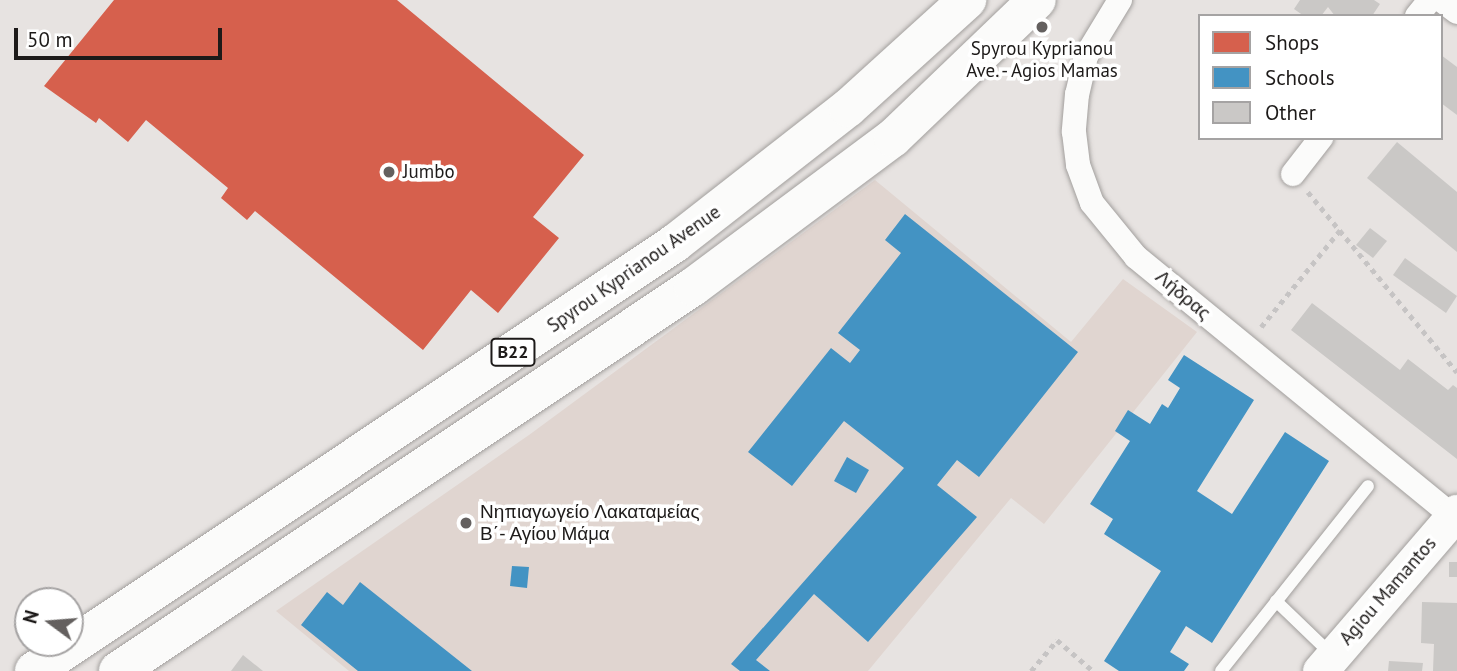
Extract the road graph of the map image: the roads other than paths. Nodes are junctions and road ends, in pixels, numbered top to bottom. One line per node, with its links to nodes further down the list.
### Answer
1 (967, 0): 14 (main road, Spyrou Kyprianou Avenue / B22)
2 (1037, 0): 15 (main road, B22)
3 (1120, 0): 11 (street, Λήδρας)
4 (1430, 0): 7 (street)
5 (1441, 0): 6 (street)
6 (1457, 12)
7 (1419, 14)
8 (1319, 140): 9 (street)
9 (1293, 174)
10 (1368, 486): 12 (lane)
11 (1454, 514): 13 (street, Agiou Mamantos)
12 (1276, 601): 13 (lane); 16 (lane)
13 (1326, 663)
14 (34, 671)
15 (118, 671)
16 (1221, 671)

